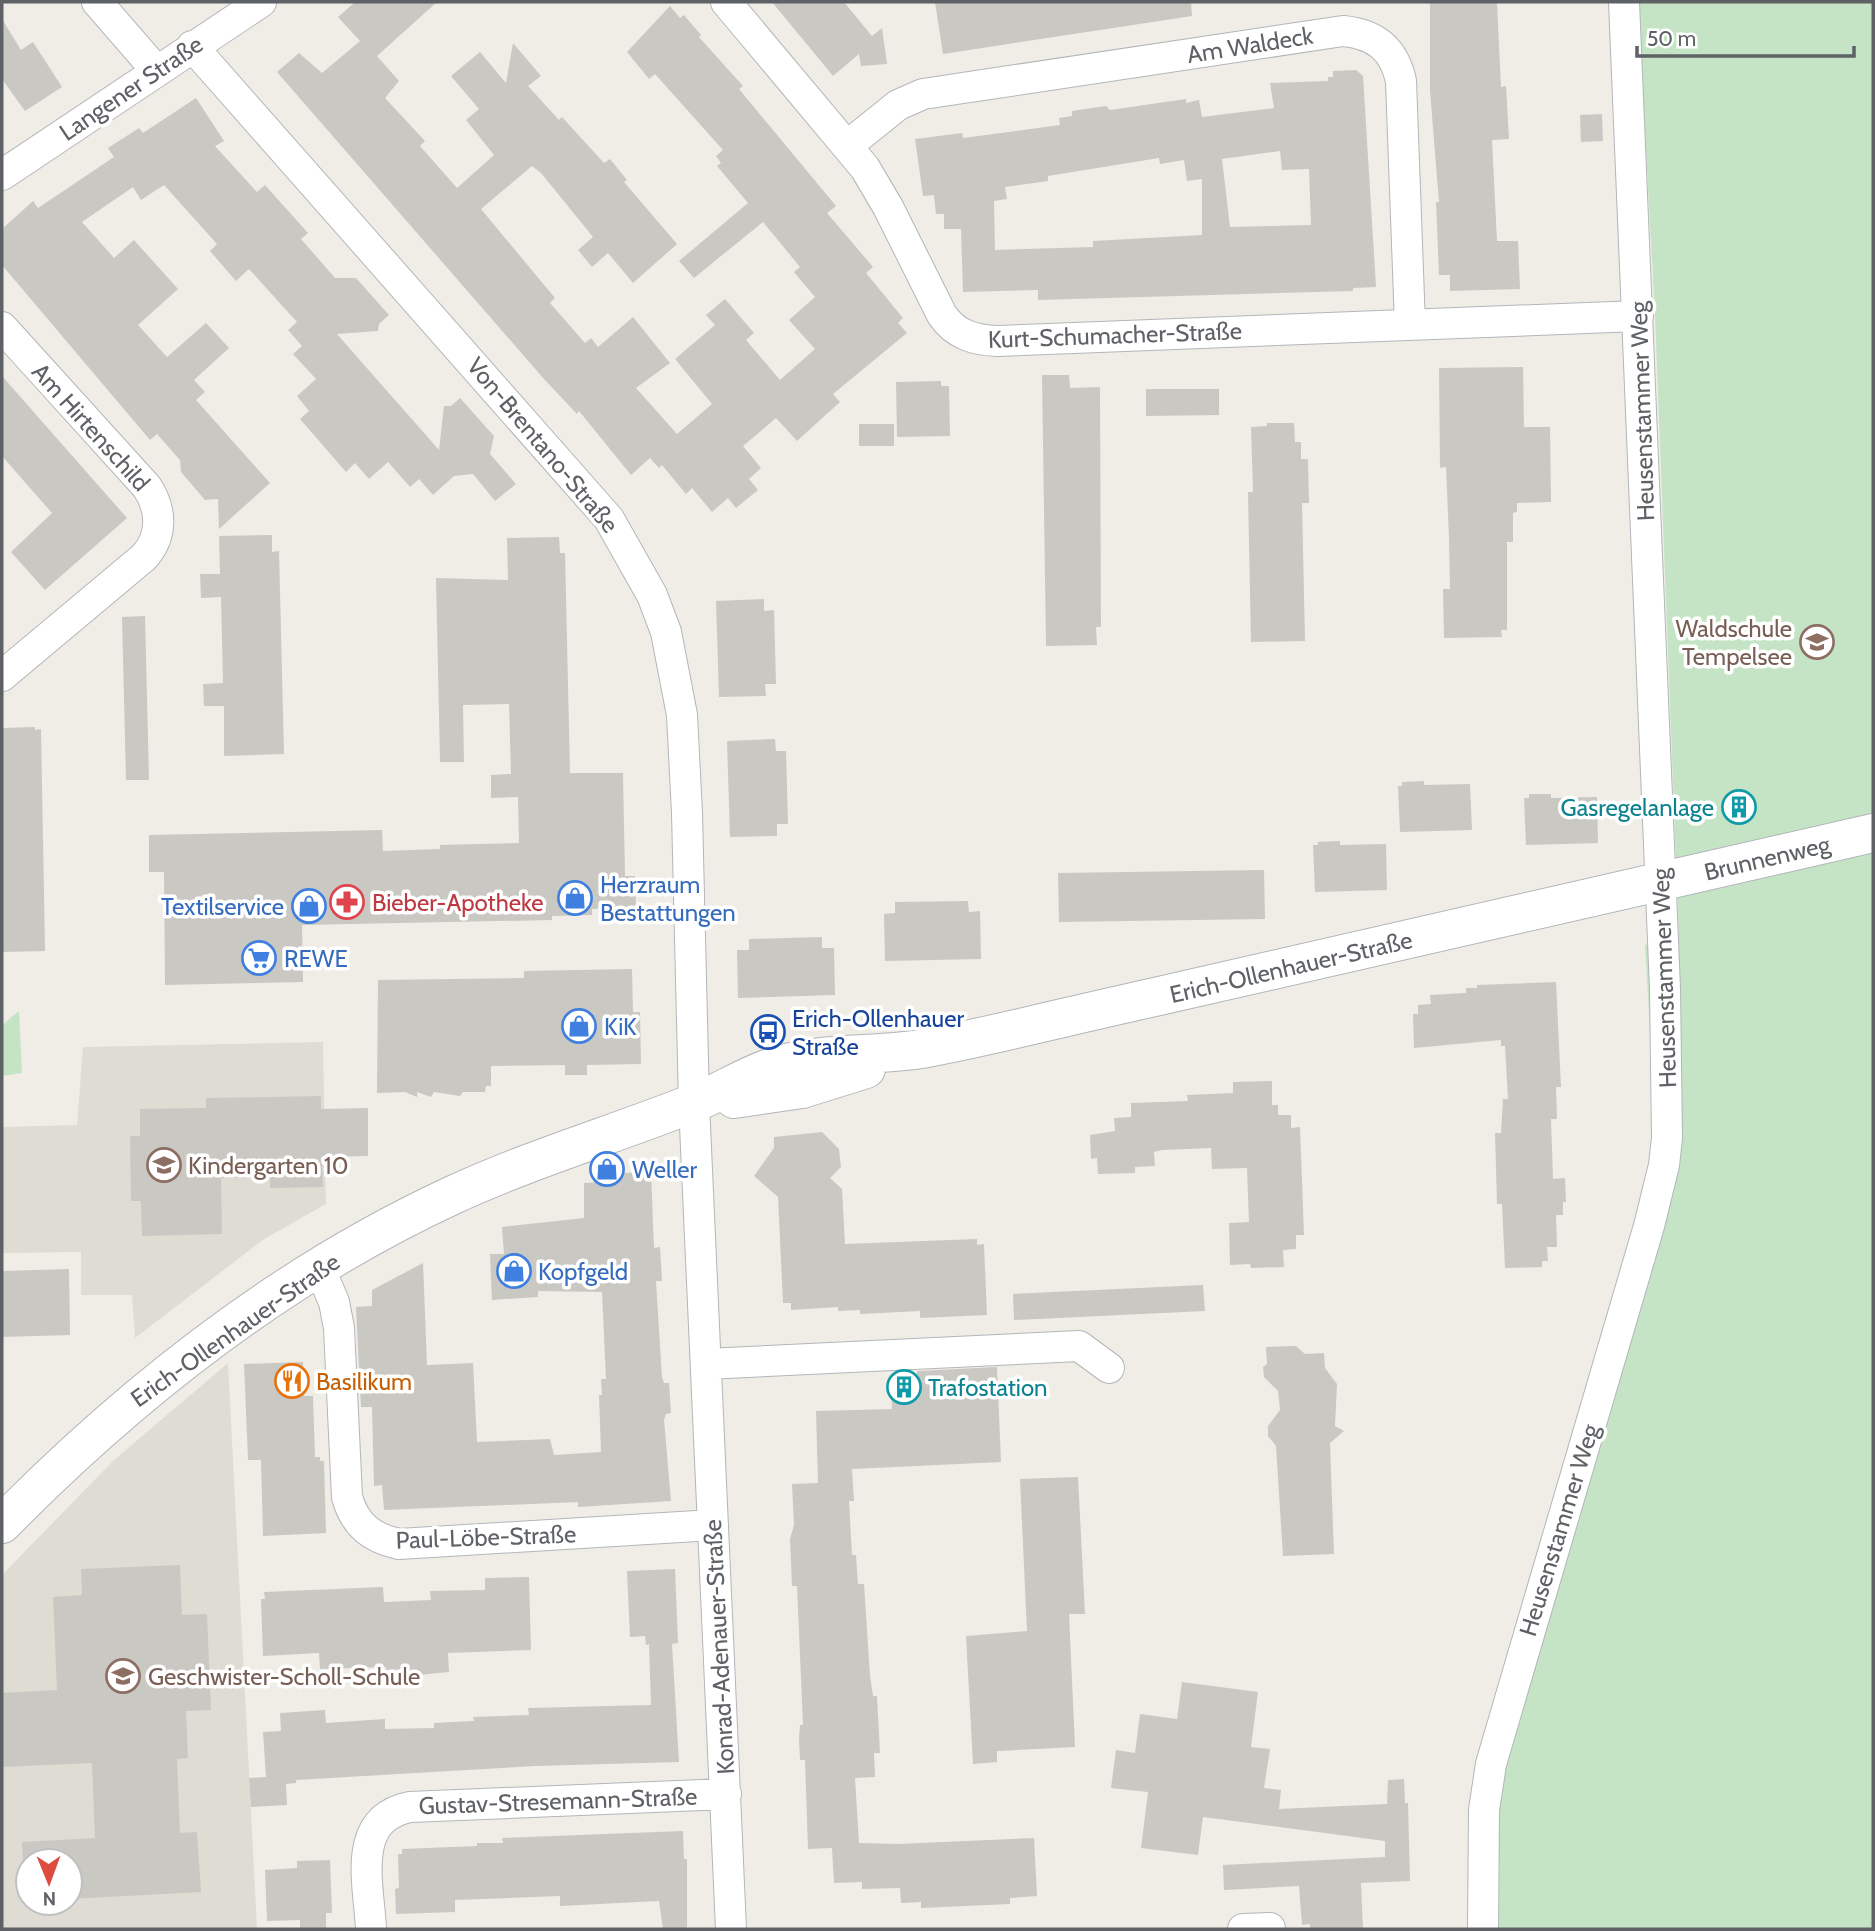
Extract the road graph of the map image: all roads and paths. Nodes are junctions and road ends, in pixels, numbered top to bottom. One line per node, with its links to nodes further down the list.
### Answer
1 (97, 2): 6 (street)
2 (261, 2): 5 (street, Langener Straße)
3 (726, 2): 7 (street, Kurt-Schumacher-Straße)
4 (1624, 2): 9 (street, Heusenstammer Weg)
5 (192, 46): 6 (street, Langener Straße); 15 (street, Von-Brentano-Straße)
6 (156, 70): 8 (street, Langener Straße)
7 (848, 146): 10 (street, Kurt-Schumacher-Straße); 10 (street, Am Waldeck)
8 (2, 175)
9 (1638, 316): 10 (street, Kurt-Schumacher-Straße); 14 (street, Heusenstammer Weg)
10 (1410, 325)
11 (2, 327): 12 (street, Am Hirtenschild)
12 (2, 676)
13 (1873, 833): 14 (street, Brunnenweg)
14 (1660, 884): 15 (street, Erich-Ollenhauer-Straße); 24 (street, Heusenstammer Weg)
15 (694, 1103): 16 (street, Erich-Ollenhauer-Straße); 17 (street, Konrad-Adenauer-Straße)
16 (320, 1267): 19 (street, Erich-Ollenhauer-Straße); 20 (street, Paul-Löbe-Straße)
17 (706, 1364): 18 (street); 20 (street, Konrad-Adenauer-Straße)
18 (1109, 1368)
19 (2, 1524)
20 (713, 1525): 21 (street, Konrad-Adenauer-Straße)
21 (726, 1794): 22 (street, Gustav-Stresemann-Straße); 23 (street, Konrad-Adenauer-Straße)
22 (372, 1929)
23 (732, 1929)
24 (1483, 1929)

